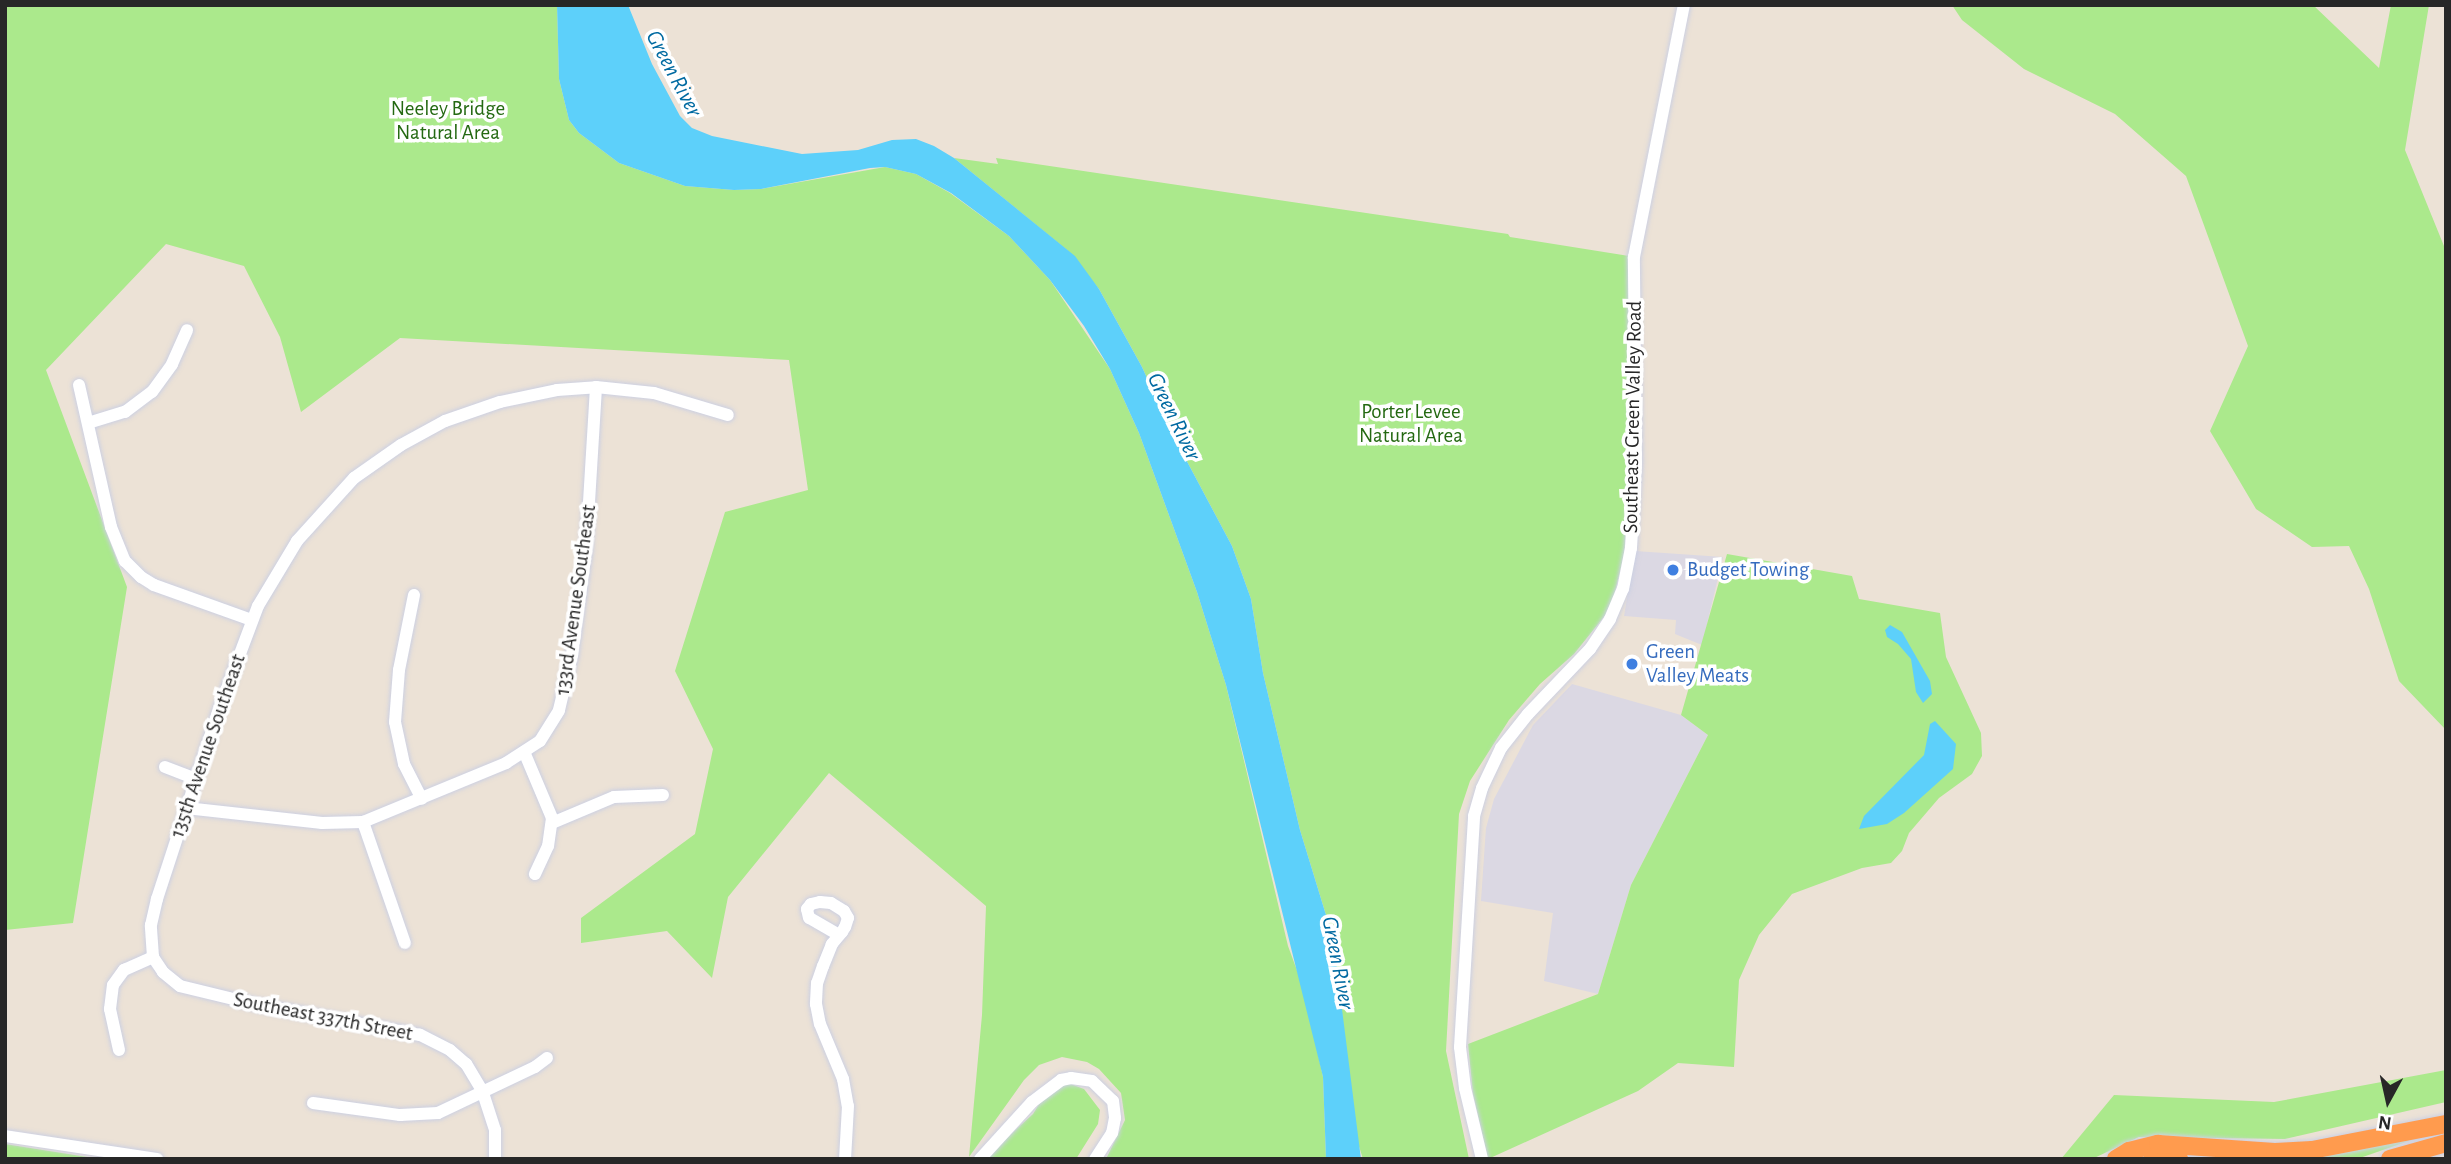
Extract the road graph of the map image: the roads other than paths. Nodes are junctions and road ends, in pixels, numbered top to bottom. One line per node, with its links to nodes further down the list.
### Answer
1 (1684, 5): 33 (street, Southeast Green Valley Road)
2 (187, 330): 6 (street)
3 (79, 385): 6 (street)
4 (596, 387): 5 (street, 135th Avenue Southeast); 8 (street, 135th Avenue Southeast); 9 (street, 133rd Avenue Southeast)
5 (728, 415)
6 (88, 423): 8 (street)
7 (414, 594): 13 (street)
8 (252, 620): 11 (street, 135th Avenue Southeast)
9 (525, 754): 13 (street); 16 (street)
10 (165, 767): 11 (street)
11 (196, 779): 14 (street, 135th Avenue Southeast)
12 (663, 794): 16 (street)
13 (422, 799): 15 (street)
14 (186, 808): 15 (street); 20 (street, 135th Avenue Southeast)
15 (363, 822): 19 (street)
16 (552, 822): 17 (street)
17 (535, 874)
18 (839, 935): 30 (street)
19 (405, 943)
20 (153, 957): 21 (street); 23 (street, Southeast 337th Street)
21 (120, 1050)
22 (548, 1058): 23 (street)
23 (483, 1092): 24 (street); 29 (street, Southeast 337th Street)
24 (313, 1103)
25 (2446, 1124): 34 (highway)
26 (5, 1136): 28 (street)
27 (2446, 1143): 37 (highway)
28 (157, 1159)
29 (495, 1159)
30 (845, 1159)
31 (980, 1159): 32 (street)
32 (1095, 1159)
33 (1482, 1159)
34 (2116, 1159)
35 (2128, 1159): 36 (highway)
36 (2179, 1159)
37 (2390, 1159)

